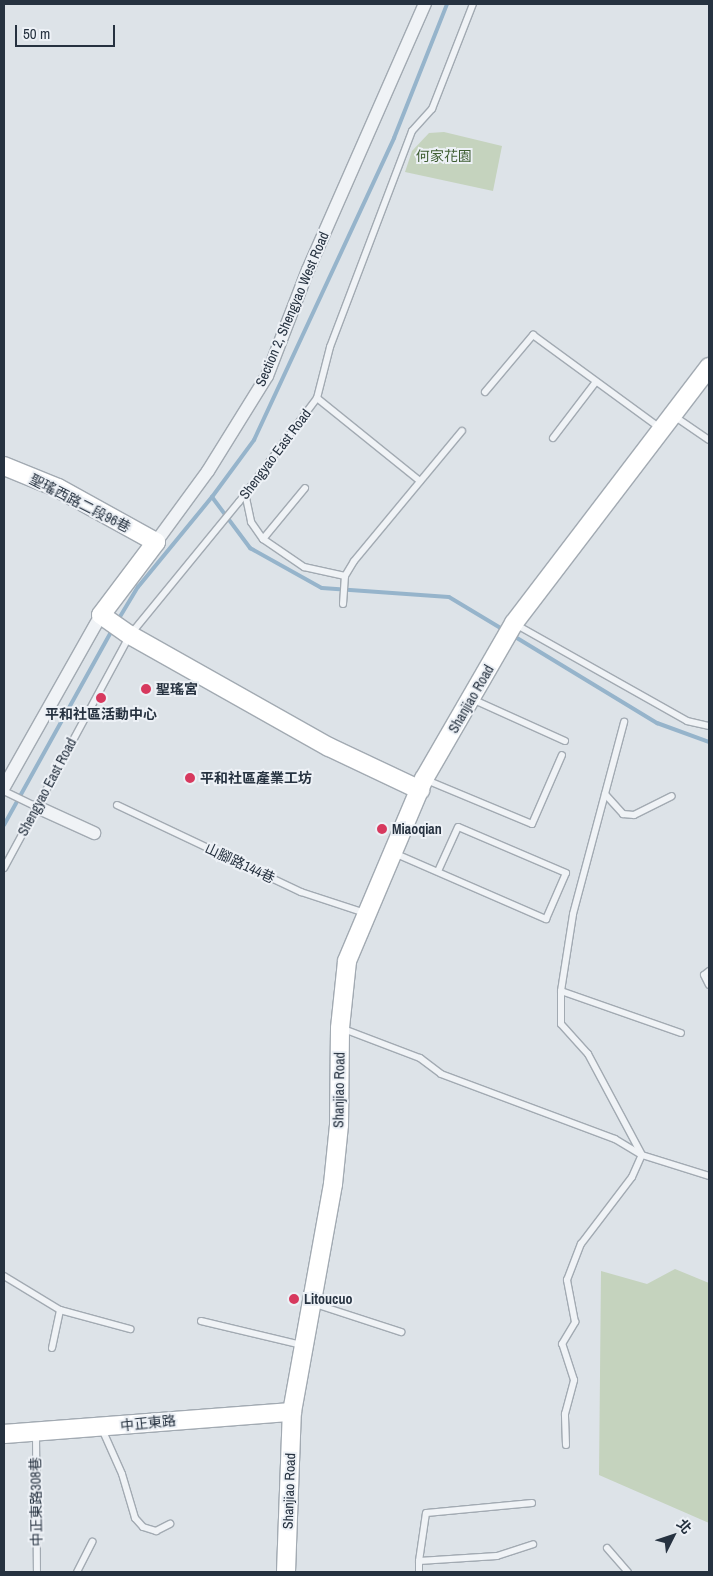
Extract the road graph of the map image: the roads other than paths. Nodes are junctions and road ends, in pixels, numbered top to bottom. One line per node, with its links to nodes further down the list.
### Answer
1 (424, 4): 17 (street, Section 2, Shengyao West Road)
2 (473, 4): 6 (lane, Shengyao East Road)
3 (709, 367): 7 (main road)
4 (595, 384): 5 (lane); 8 (lane); 10 (lane)
5 (485, 392)
6 (317, 398): 13 (lane); 15 (lane, Shengyao East Road)
7 (674, 416): 8 (main road); 11 (lane)
8 (663, 430): 21 (main road)
9 (462, 431): 13 (lane)
10 (553, 438)
11 (709, 440)
12 (4, 466): 17 (main road, 聖瑤西路二段96巷)
13 (420, 481): 18 (lane)
14 (305, 488): 16 (lane)
15 (245, 493): 16 (lane); 22 (lane, Shengyao East Road)
16 (263, 539): 18 (lane)
17 (156, 542): 20 (main road, Section 2, Shengyao West Road)
18 (345, 576): 19 (lane)
19 (343, 604)
20 (101, 615): 22 (main road); 29 (street)
21 (514, 623): 23 (main road, Shanjiao Road); 25 (lane)
22 (128, 634): 28 (main road); 33 (lane, Shengyao East Road)
23 (472, 699): 26 (lane); 28 (main road, Shanjiao Road)
24 (624, 722): 30 (lane)
25 (709, 726)
26 (565, 741)
27 (562, 755): 28 (lane)
28 (422, 785): 35 (main road, Shanjiao Road)
29 (4, 789): 33 (lane)
30 (605, 794): 31 (lane); 41 (lane)
31 (672, 796)
32 (117, 805): 38 (lane, 山腳路144巷)
33 (37, 807): 34 (street); 36 (lane, Shengyao East Road)
34 (94, 833)
35 (393, 853): 37 (lane); 38 (main road, Shanjiao Road)
36 (4, 868)
37 (438, 870): 37 (lane)
38 (365, 913): 42 (main road, Shanjiao Road)
39 (709, 972): 40 (lane)
40 (709, 985)
41 (561, 990): 43 (lane); 44 (lane)
42 (340, 1028): 44 (lane); 47 (main road, Shanjiao Road)
43 (681, 1033)
44 (642, 1155): 45 (lane); 58 (lane)
45 (709, 1176)
46 (4, 1276): 48 (lane)
47 (310, 1303): 51 (lane); 52 (main road, Shanjiao Road)
48 (60, 1310): 50 (lane); 53 (lane)
49 (201, 1321): 52 (lane)
50 (130, 1329)
51 (401, 1332)
52 (302, 1346): 54 (main road, Shanjiao Road)
53 (52, 1348)
54 (292, 1412): 55 (main road, 中正東路); 67 (main road, Shanjiao Road)
55 (102, 1428): 56 (main road, 中正東路); 60 (lane)
56 (36, 1432): 57 (main road, 中正東路); 65 (lane, 中正東路308巷)
57 (4, 1434)
58 (566, 1445)
59 (532, 1503): 64 (lane)
60 (170, 1524)
61 (92, 1542): 66 (lane)
62 (533, 1544): 64 (lane)
63 (608, 1548): 69 (lane)
64 (419, 1560): 68 (lane)
65 (37, 1572)
66 (77, 1572)
67 (286, 1572)
68 (418, 1572)
69 (628, 1572)

